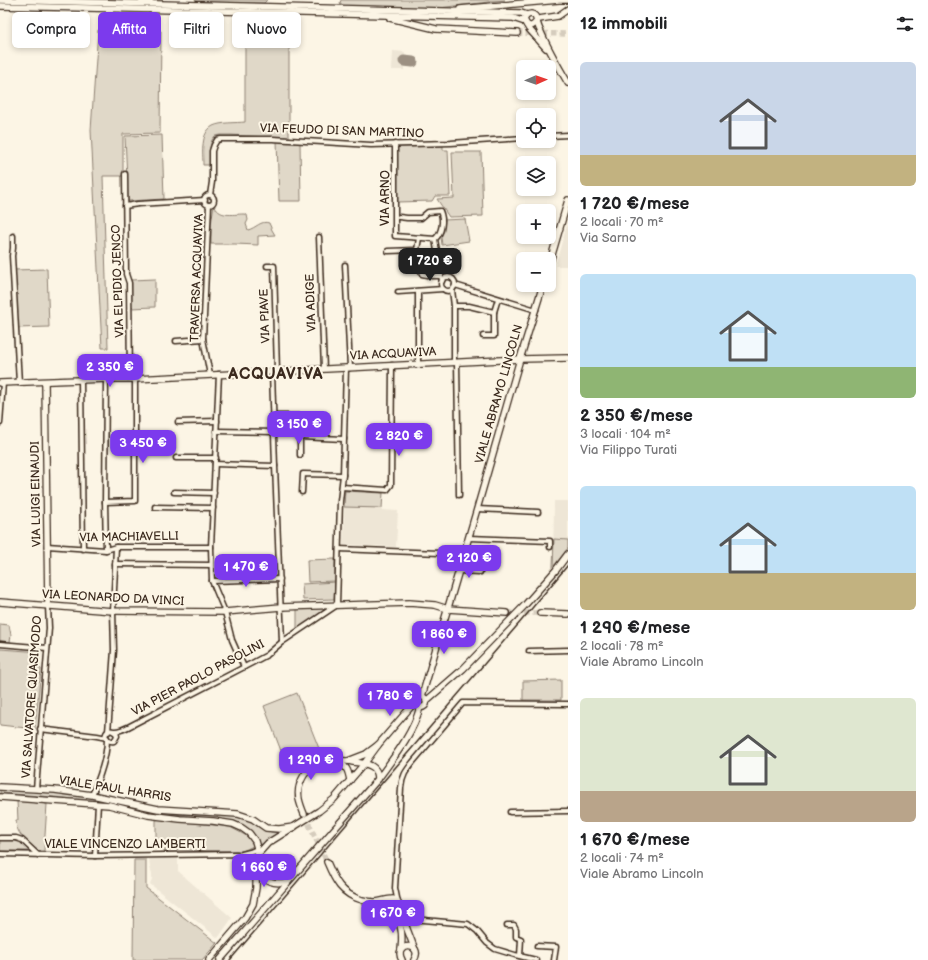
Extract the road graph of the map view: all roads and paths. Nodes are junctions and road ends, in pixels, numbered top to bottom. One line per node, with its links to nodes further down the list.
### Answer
1 (0, 0): 5 (street)
2 (568, 0): 5 (street)
3 (0, 6): 7 (street)
4 (568, 9): 8 (street)
5 (434, 11): 6 (street)
6 (529, 14): 8 (street); 10 (street); 11 (street)
7 (378, 15): 11 (street); 12 (street)
8 (558, 16): 9 (street); 10 (street)
9 (568, 17)
10 (536, 21): 11 (street); 13 (street)
11 (525, 23): 13 (street)
12 (517, 33)
13 (550, 53): 14 (street)
14 (568, 83)
15 (568, 135): 16 (street)
16 (556, 136)
17 (516, 138): 18 (street, VIA FEUDO DI SAN MARTINO)
18 (395, 144): 20 (street, VIA FEUDO DI SAN MARTINO); 28 (street, VIA ARNO)
19 (125, 174): 24 (street, VIA ELPIDIO JENCO)
20 (210, 195): 21 (street); 23 (street)
21 (205, 200): 23 (street); 24 (street, VIA ELPIDIO JENCO)
22 (568, 200): 32 (street)
23 (209, 205): 48 (street, TRAVERSA ACQUAVIVA)
24 (125, 206): 61 (street, VIA ELPIDIO JENCO)
25 (399, 217): 29 (street, VIA ARNO)
26 (13, 236): 65 (street)
27 (319, 237): 56 (street, VIA ADIGE)
28 (419, 238): 29 (street, VIA ARNO); 30 (street)
29 (435, 239): 35 (street, VIA ARNO)
30 (417, 250): 31 (street); 35 (street)
31 (388, 251)
32 (553, 252)
33 (345, 265): 55 (street)
34 (267, 266): 57 (street, VIA PIAVE)
35 (441, 276): 36 (street, VIA ARNO)
36 (442, 281): 37 (street); 38 (street)
37 (455, 285): 39 (street); 43 (street)
38 (443, 289): 39 (street); 40 (street)
39 (452, 290): 44 (street)
40 (418, 291): 41 (street); 53 (street)
41 (398, 292)
42 (541, 292): 45 (street, VIALE ABRAMO LINCOLN)
43 (498, 298): 45 (street); 46 (street)
44 (454, 306): 46 (street); 52 (street)
45 (536, 310): 51 (street, VIALE ABRAMO LINCOLN)
46 (494, 312): 47 (street)
47 (483, 336)
48 (203, 339): 49 (street); 59 (street, TRAVERSA ACQUAVIVA)
49 (176, 341)
50 (568, 358): 51 (street, VIA ACQUAVIVA)
51 (520, 359): 52 (street, VIA ACQUAVIVA); 88 (street, VIALE ABRAMO LINCOLN)
52 (456, 362): 53 (street, VIA ACQUAVIVA); 84 (street)
53 (418, 364): 54 (street, VIA ACQUAVIVA)
54 (392, 366): 55 (street, VIA ACQUAVIVA); 80 (street)
55 (348, 368): 56 (street, VIA ACQUAVIVA); 73 (street)
56 (324, 369): 57 (street, VIA ACQUAVIVA)
57 (274, 371): 58 (street, VIA ACQUAVIVA); 66 (street)
58 (219, 374): 59 (street, VIA ACQUAVIVA); 67 (street)
59 (210, 375): 61 (street, VIA ACQUAVIVA)
60 (106, 379): 61 (street, VIA ACQUAVIVA); 62 (street, VIA ACQUAVIVA); 85 (street)
61 (132, 379): 85 (street, VIA ELPIDIO JENCO)
62 (82, 380): 63 (street, VIA ACQUAVIVA); 95 (street)
63 (45, 382): 65 (street, VIA ACQUAVIVA); 91 (street, VIA LUIGI EINAUDI)
64 (2, 383): 65 (street, VIA ACQUAVIVA); 69 (street)
65 (19, 383)
66 (273, 416): 71 (street); 72 (street)
67 (217, 421): 68 (street); 70 (street)
68 (178, 422)
69 (0, 423)
70 (216, 431): 71 (street); 76 (street)
71 (273, 432): 78 (street)
72 (300, 438): 73 (street); 74 (street)
73 (344, 439): 79 (street)
74 (300, 455)
75 (176, 458): 76 (street)
76 (216, 458): 77 (street)
77 (216, 464): 78 (street); 82 (street)
78 (274, 466): 104 (street)
79 (343, 475): 80 (street); 83 (street)
80 (342, 487): 96 (street)
81 (174, 492): 82 (street)
82 (214, 492): 87 (street)
83 (302, 492)
84 (458, 495)
85 (105, 502): 97 (street)
86 (156, 507): 87 (street)
87 (213, 508): 93 (street)
88 (477, 509): 89 (street); 90 (street, VIALE ABRAMO LINCOLN)
89 (538, 512)
90 (469, 538): 94 (street); 98 (street, VIALE ABRAMO LINCOLN)
91 (47, 546): 95 (street, VIA MACHIAVELLI); 108 (street, VIA LUIGI EINAUDI)
92 (116, 547): 93 (street, VIA MACHIAVELLI); 97 (street, VIA MACHIAVELLI); 100 (street)
93 (211, 547): 101 (street)
94 (550, 547)
95 (83, 549): 97 (street, VIA MACHIAVELLI)
96 (339, 549): 98 (street); 107 (street)
97 (106, 550)
98 (464, 554): 102 (street, VIALE ABRAMO LINCOLN)
99 (568, 554): 122 (street)
100 (115, 564): 101 (street); 111 (street)
101 (211, 565): 105 (street)
102 (459, 571): 103 (street); 109 (street, VIALE ABRAMO LINCOLN)
103 (480, 572)
104 (280, 579): 105 (street); 110 (street)
105 (212, 581): 112 (street)
106 (0, 602): 108 (street, VIA LEONARDO DA VINCI)
107 (338, 605): 109 (street, VIA LEONARDO DA VINCI); 110 (street, VIA LEONARDO DA VINCI); 116 (street, VIA PIER PAOLO PASOLINI)
108 (48, 606): 111 (street, VIA LEONARDO DA VINCI); 118 (street, VIA SALVATORE QUASIMODO)
109 (449, 606): 113 (street, VIA LEONARDO DA VINCI); 122 (street, VIALE ABRAMO LINCOLN)
110 (281, 607): 112 (street, VIA LEONARDO DA VINCI); 116 (street)
111 (113, 611): 112 (street, VIA LEONARDO DA VINCI); 128 (street)
112 (224, 612): 121 (street)
113 (507, 613)
114 (540, 613): 115 (street)
115 (568, 614)
116 (282, 642): 121 (street, VIA PIER PAOLO PASOLINI)
117 (0, 644): 118 (street)
118 (47, 648): 127 (street, VIA SALVATORE QUASIMODO)
119 (568, 650): 120 (street)
120 (529, 651)
121 (244, 667): 126 (street, VIA PIER PAOLO PASOLINI)
122 (424, 699): 123 (street); 125 (street)
123 (415, 702): 125 (street); 132 (street)
124 (568, 704): 157 (street)
125 (420, 707): 137 (street)
126 (128, 727): 128 (street, VIA PIER PAOLO PASOLINI); 131 (street, VIA PIER PAOLO PASOLINI)
127 (40, 729): 129 (street); 140 (street, VIA SALVATORE QUASIMODO)
128 (110, 732): 129 (street, VIA PIER PAOLO PASOLINI); 130 (street, VIA PIER PAOLO PASOLINI); 131 (street)
129 (97, 736): 130 (street)
130 (107, 739): 131 (street); 133 (street, VIA PIER PAOLO PASOLINI)
131 (116, 740): 133 (street, VIA PIER PAOLO PASOLINI)
132 (378, 745): 135 (street); 136 (street, VIALE VINCENZO LAMBERTI)
133 (106, 752): 141 (street, VIA PIER PAOLO PASOLINI)
134 (337, 761): 135 (street); 138 (street); 146 (street)
135 (348, 761): 136 (street)
136 (364, 764): 137 (street); 138 (street, VIALE VINCENZO LAMBERTI)
137 (378, 779): 156 (street)
138 (350, 780): 147 (street, VIALE VINCENZO LAMBERTI)
139 (0, 787): 140 (street, VIALE PAUL HARRIS)
140 (36, 789): 141 (street, VIALE PAUL HARRIS)
141 (92, 795): 147 (street, VIALE PAUL HARRIS)
142 (0, 796): 143 (street, VIALE PAUL HARRIS)
143 (98, 804): 149 (street, VIALE PAUL HARRIS); 153 (street)
144 (568, 811): 145 (street)
145 (510, 812)
146 (304, 814)
147 (294, 827): 149 (street, VIALE VINCENZO LAMBERTI)
148 (0, 838): 152 (street, VIALE VINCENZO LAMBERTI)
149 (257, 852): 151 (street, VIALE VINCENZO LAMBERTI); 155 (street)
150 (0, 854): 152 (street, VIALE VINCENZO LAMBERTI)
151 (236, 854): 153 (street, VIALE VINCENZO LAMBERTI); 155 (street, VIALE VINCENZO LAMBERTI)
152 (38, 855): 153 (street, VIALE VINCENZO LAMBERTI)
153 (95, 856)
154 (327, 862): 159 (street)
155 (256, 863): 156 (street); 169 (street)
156 (289, 880): 170 (street)
157 (395, 888): 158 (street); 160 (street)
158 (387, 899): 159 (street); 160 (street); 161 (street)
159 (373, 902): 161 (street)
160 (398, 905): 162 (street); 163 (street)
161 (383, 909): 162 (street)
162 (390, 915): 166 (street)
163 (402, 918): 167 (street); 168 (street)
164 (507, 925): 168 (street)
165 (537, 946): 173 (street)
166 (401, 955): 167 (street); 171 (street)
167 (416, 956)
168 (517, 957): 172 (street)
169 (208, 960)
170 (220, 960)
171 (396, 960)
172 (536, 960)
173 (554, 960)

